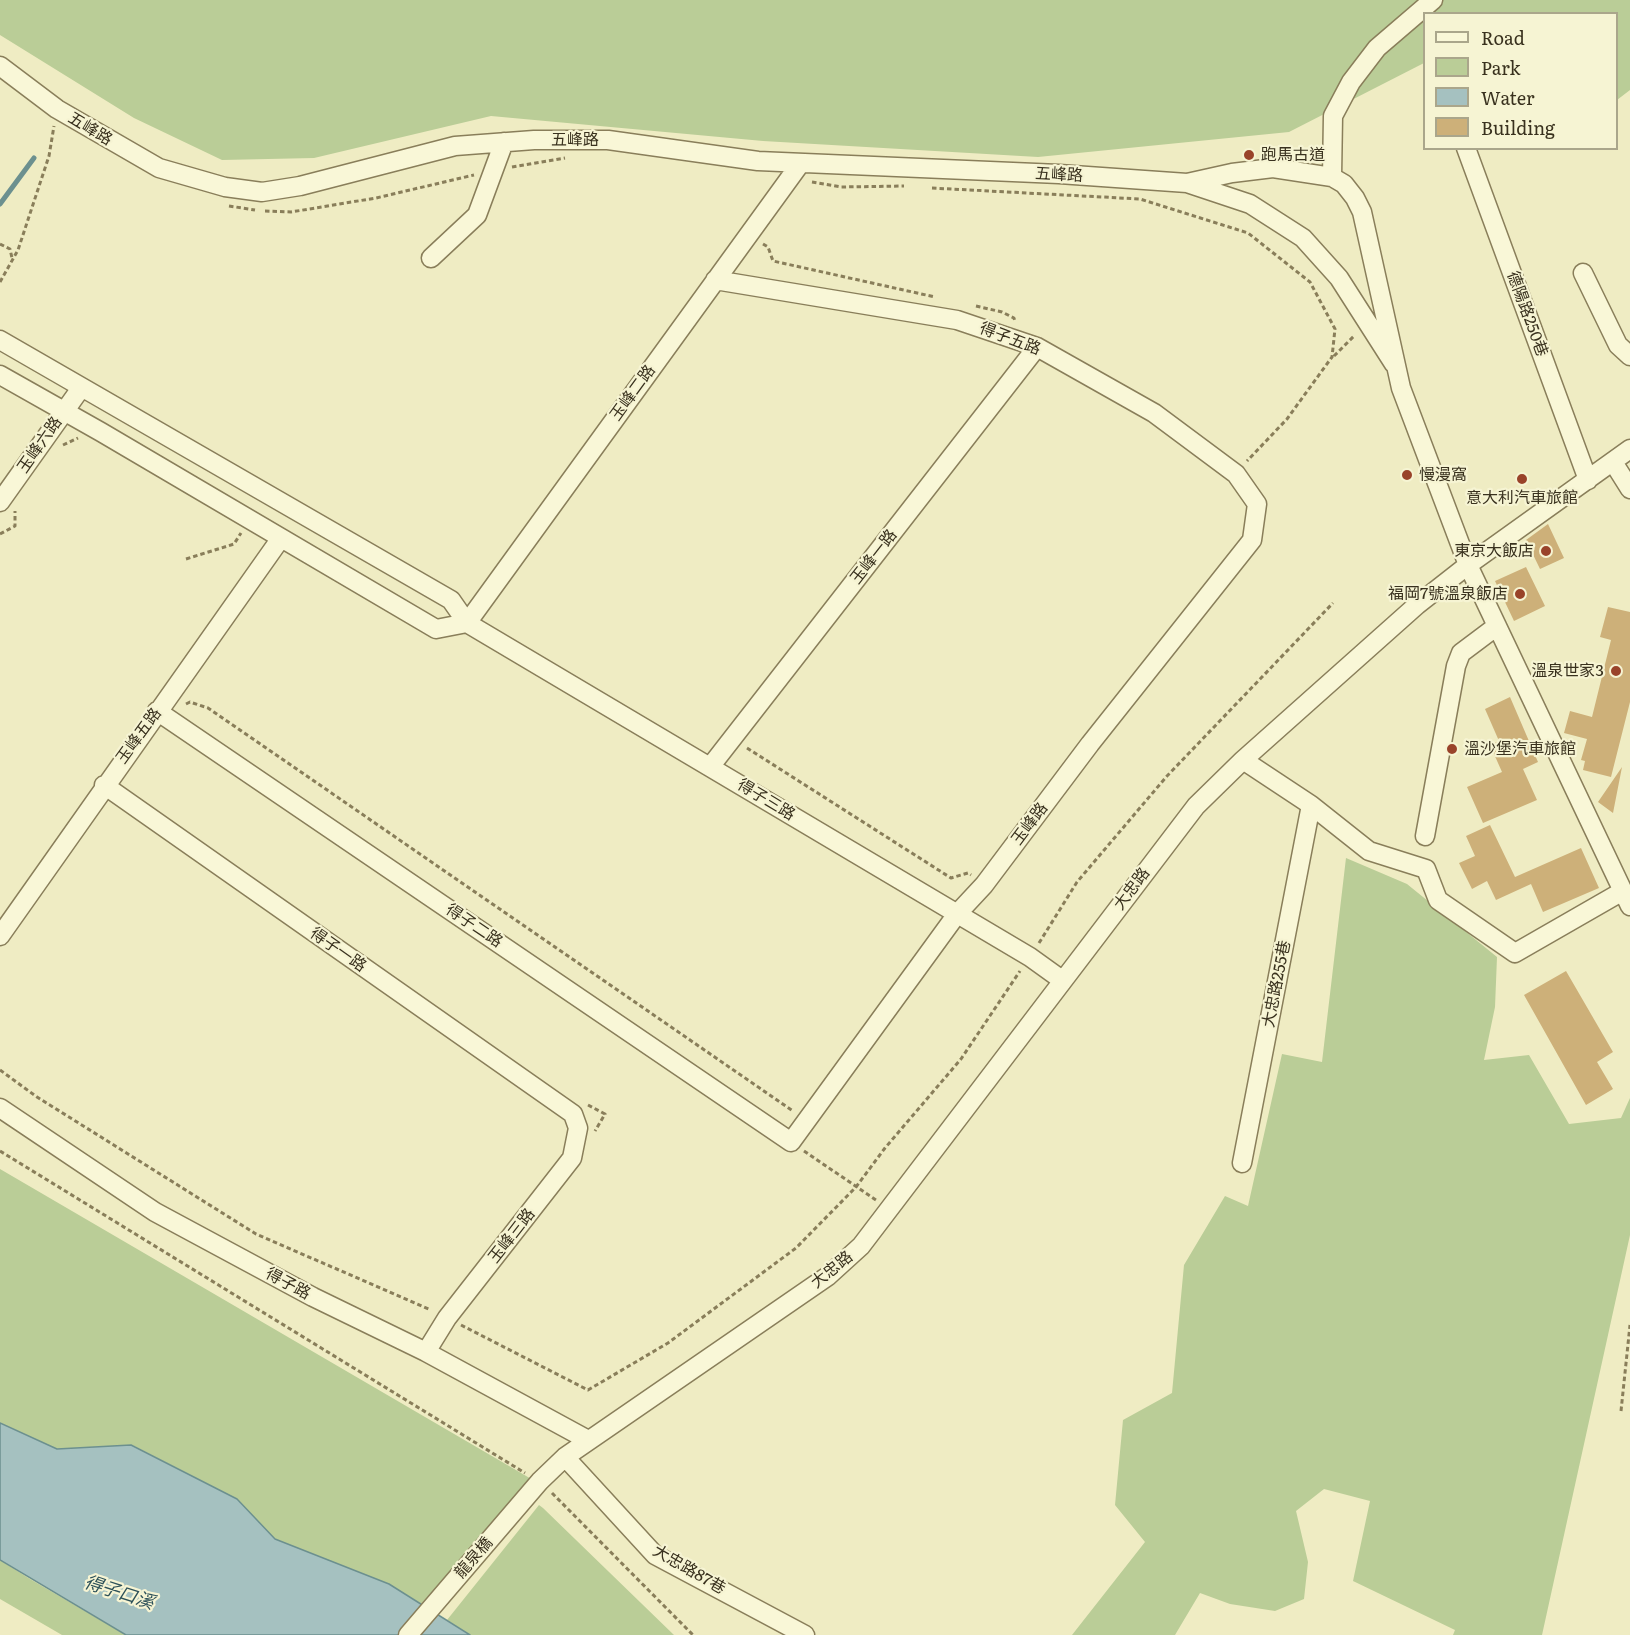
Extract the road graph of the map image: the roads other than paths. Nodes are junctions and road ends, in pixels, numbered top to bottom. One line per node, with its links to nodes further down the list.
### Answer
1 (1433, 0): 6 (street)
2 (0, 66): 3 (street, 五峰路)
3 (504, 142): 5 (street, 五峰路); 8 (street)
4 (1467, 150): 20 (street, 德陽路250巷)
5 (800, 164): 7 (street, 五峰路); 10 (street, 玉峰二路)
6 (1332, 177): 7 (street, 五峰路); 14 (street, 五峰路)
7 (1188, 183): 14 (street, 五峰路)
8 (431, 258)
9 (1583, 273): 13 (street)
10 (716, 280): 12 (street, 得子五路); 26 (street, 玉峰二路)
11 (0, 340): 16 (street)
12 (1038, 348): 23 (street, 得子五路); 30 (street, 玉峰一路)
13 (1630, 356)
14 (1394, 364): 25 (street, 五峰路)
15 (0, 375): 17 (street)
16 (81, 388): 17 (street, 玉峰六路); 26 (street)
17 (64, 411): 22 (street, 玉峰六路); 24 (street)
18 (1630, 449): 19 (street, 大忠路)
19 (1613, 462): 20 (street, 大忠路); 21 (street)
20 (1588, 480): 25 (street, 大忠路)
21 (1630, 489)
22 (0, 502)
23 (1257, 504): 35 (street, 玉峰路)
24 (281, 538): 26 (street); 28 (street, 玉峰五路)
25 (1468, 565): 27 (street); 29 (street, 大忠路)
26 (467, 623): 30 (street, 得子三路)
27 (1497, 626): 33 (street); 34 (street)
28 (163, 715): 31 (street, 玉峰五路); 40 (street, 得子二路)
29 (1243, 760): 32 (street); 37 (street, 大忠路)
30 (710, 767): 35 (street, 得子三路)
31 (104, 785): 36 (street, 玉峰五路); 39 (street, 得子一路)
32 (1311, 804): 34 (street); 41 (street, 大忠路255巷)
33 (1425, 836)
34 (1626, 899)
35 (957, 914): 37 (street, 得子三路); 40 (street, 玉峰路)
36 (0, 936)
37 (1062, 980): 43 (street, 大忠路)
38 (0, 1108): 42 (street, 得子路)
39 (573, 1114): 42 (street, 玉峰三路)
40 (796, 1135)
41 (1242, 1163)
42 (426, 1352): 43 (street, 得子路)
43 (588, 1440): 44 (street, 大忠路)
44 (565, 1457): 45 (street, 大忠路); 47 (street, 大忠路87巷)
45 (540, 1481): 46 (street, 龍泉橋)
46 (408, 1635)
47 (805, 1635)

